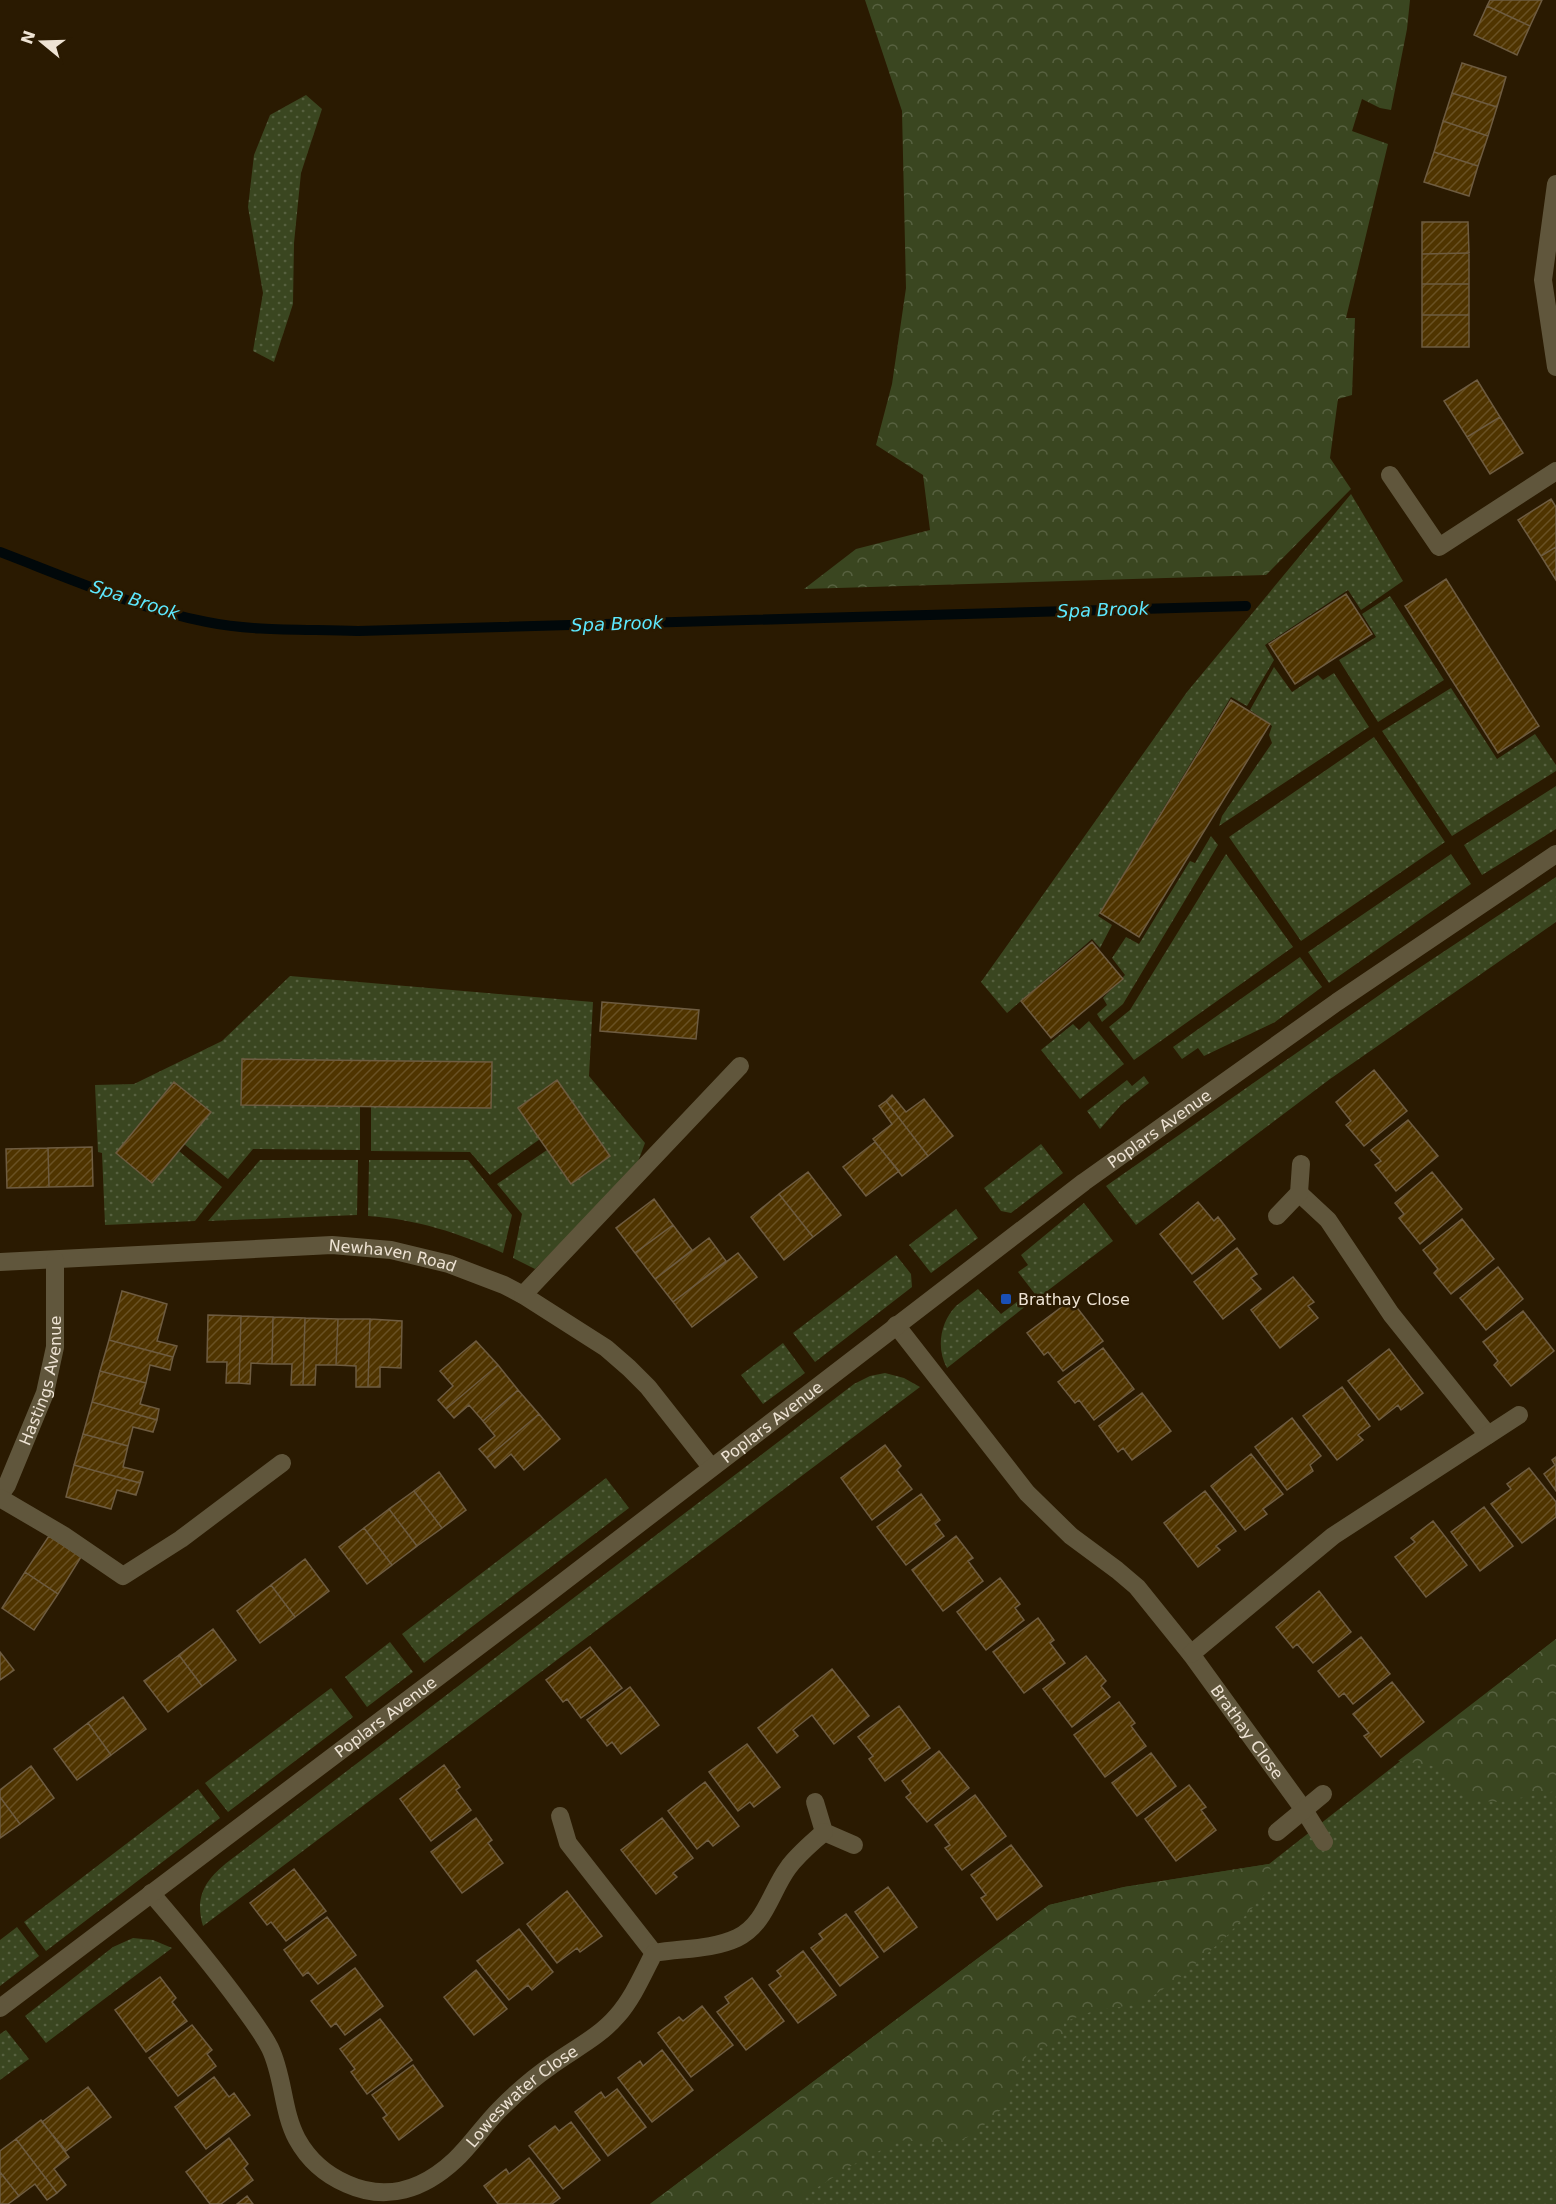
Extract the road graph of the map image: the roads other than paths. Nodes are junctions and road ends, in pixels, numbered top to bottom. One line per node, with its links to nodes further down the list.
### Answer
1 (1556, 184): 2 (street)
2 (1556, 367)
3 (1556, 471): 4 (street)
4 (1390, 475)
5 (1556, 854): 13 (street, Poplars Avenue)
6 (740, 1066): 12 (street)
7 (1301, 1164): 8 (street)
8 (1299, 1192): 9 (street); 15 (street)
9 (1277, 1216)
10 (55, 1260): 11 (street, Newhaven Road); 12 (street, Newhaven Road); 18 (street, Hastings Avenue)
11 (0, 1263)
12 (523, 1295): 17 (street, Newhaven Road)
13 (896, 1325): 17 (street, Poplars Avenue); 19 (street, Brathay Close)
14 (1519, 1415): 15 (street)
15 (1488, 1435): 19 (street)
16 (282, 1463): 18 (street)
17 (711, 1467): 28 (street, Poplars Avenue)
18 (0, 1496)
19 (1191, 1654): 22 (street, Brathay Close)
20 (1323, 1794): 22 (street)
21 (815, 1802): 24 (street)
22 (1305, 1810): 25 (street); 26 (street, Brathay Close)
23 (560, 1816): 29 (street)
24 (824, 1832): 27 (street); 29 (street)
25 (1277, 1833)
26 (1324, 1842)
27 (854, 1845)
28 (151, 1893): 30 (street, Poplars Avenue); 31 (street, Loweswater Close)
29 (654, 1953): 31 (street, Loweswater Close)
30 (0, 2008)
31 (355, 2196)

